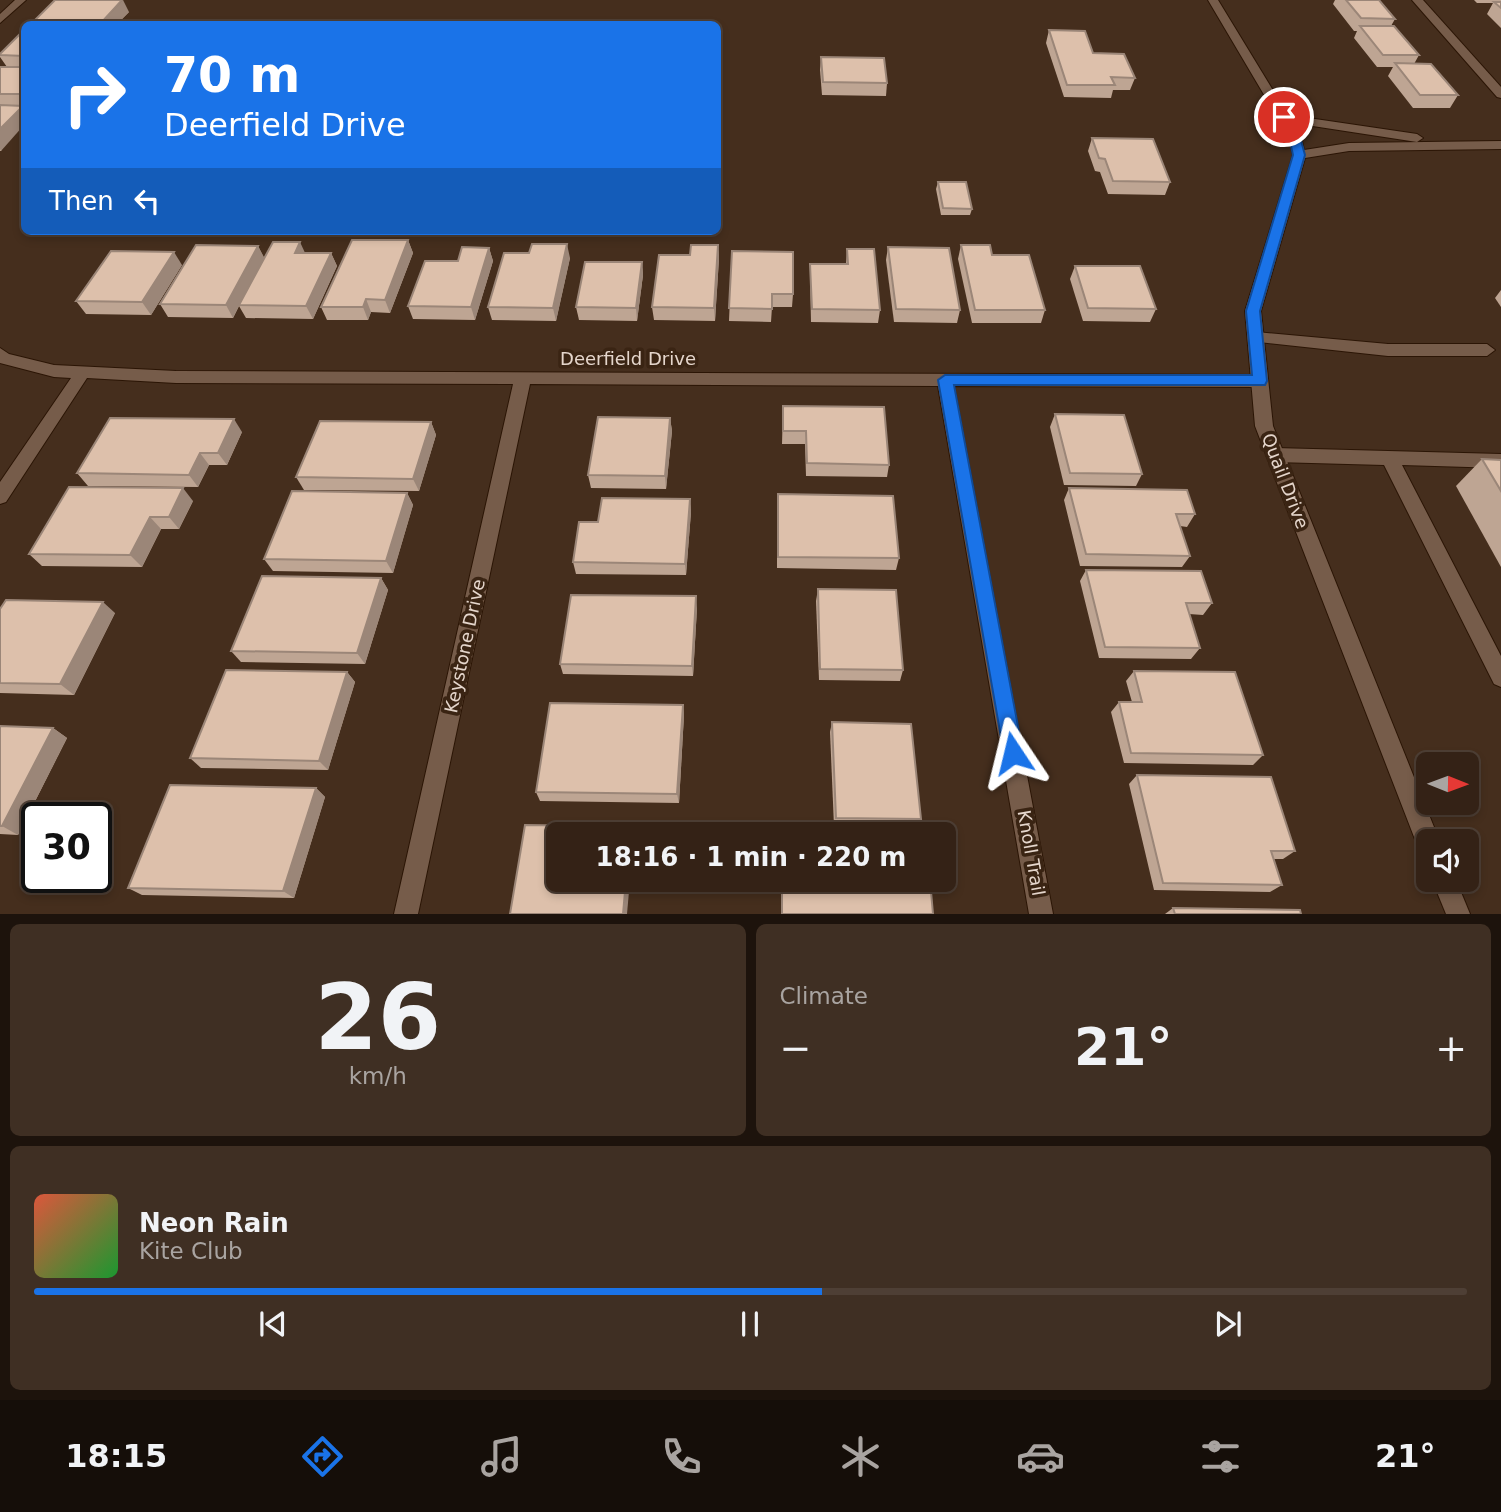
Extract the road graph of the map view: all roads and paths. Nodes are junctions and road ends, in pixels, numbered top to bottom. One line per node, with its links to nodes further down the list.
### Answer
1 (21, 0): 4 (street)
2 (1213, 0): 6 (street)
3 (1417, 0): 5 (street)
4 (0, 20)
5 (1501, 94)
6 (1284, 117): 8 (street); 9 (street)
7 (1501, 145): 8 (street)
8 (1458, 146): 9 (street)
9 (1299, 155): 10 (street, Quail Drive)
10 (1256, 337): 11 (street); 16 (street, Quail Drive)
11 (1487, 350)
12 (0, 354): 13 (street, Deerfield Drive)
13 (83, 372): 14 (street, Deerfield Drive); 20 (street)
14 (523, 378): 15 (street, Deerfield Drive); 24 (street, Keystone Drive)
15 (945, 380): 16 (street, Deerfield Drive); 25 (street, Knoll Trail)
16 (1260, 381): 17 (street, Quail Drive)
17 (1275, 455): 18 (street); 22 (street, Quail Drive)
18 (1389, 458): 19 (street); 21 (street)
19 (1501, 461)
20 (0, 497)
21 (1501, 677)
22 (1423, 829)
23 (1449, 892): 26 (street)
24 (406, 914)
25 (1041, 914)
26 (1458, 914)

